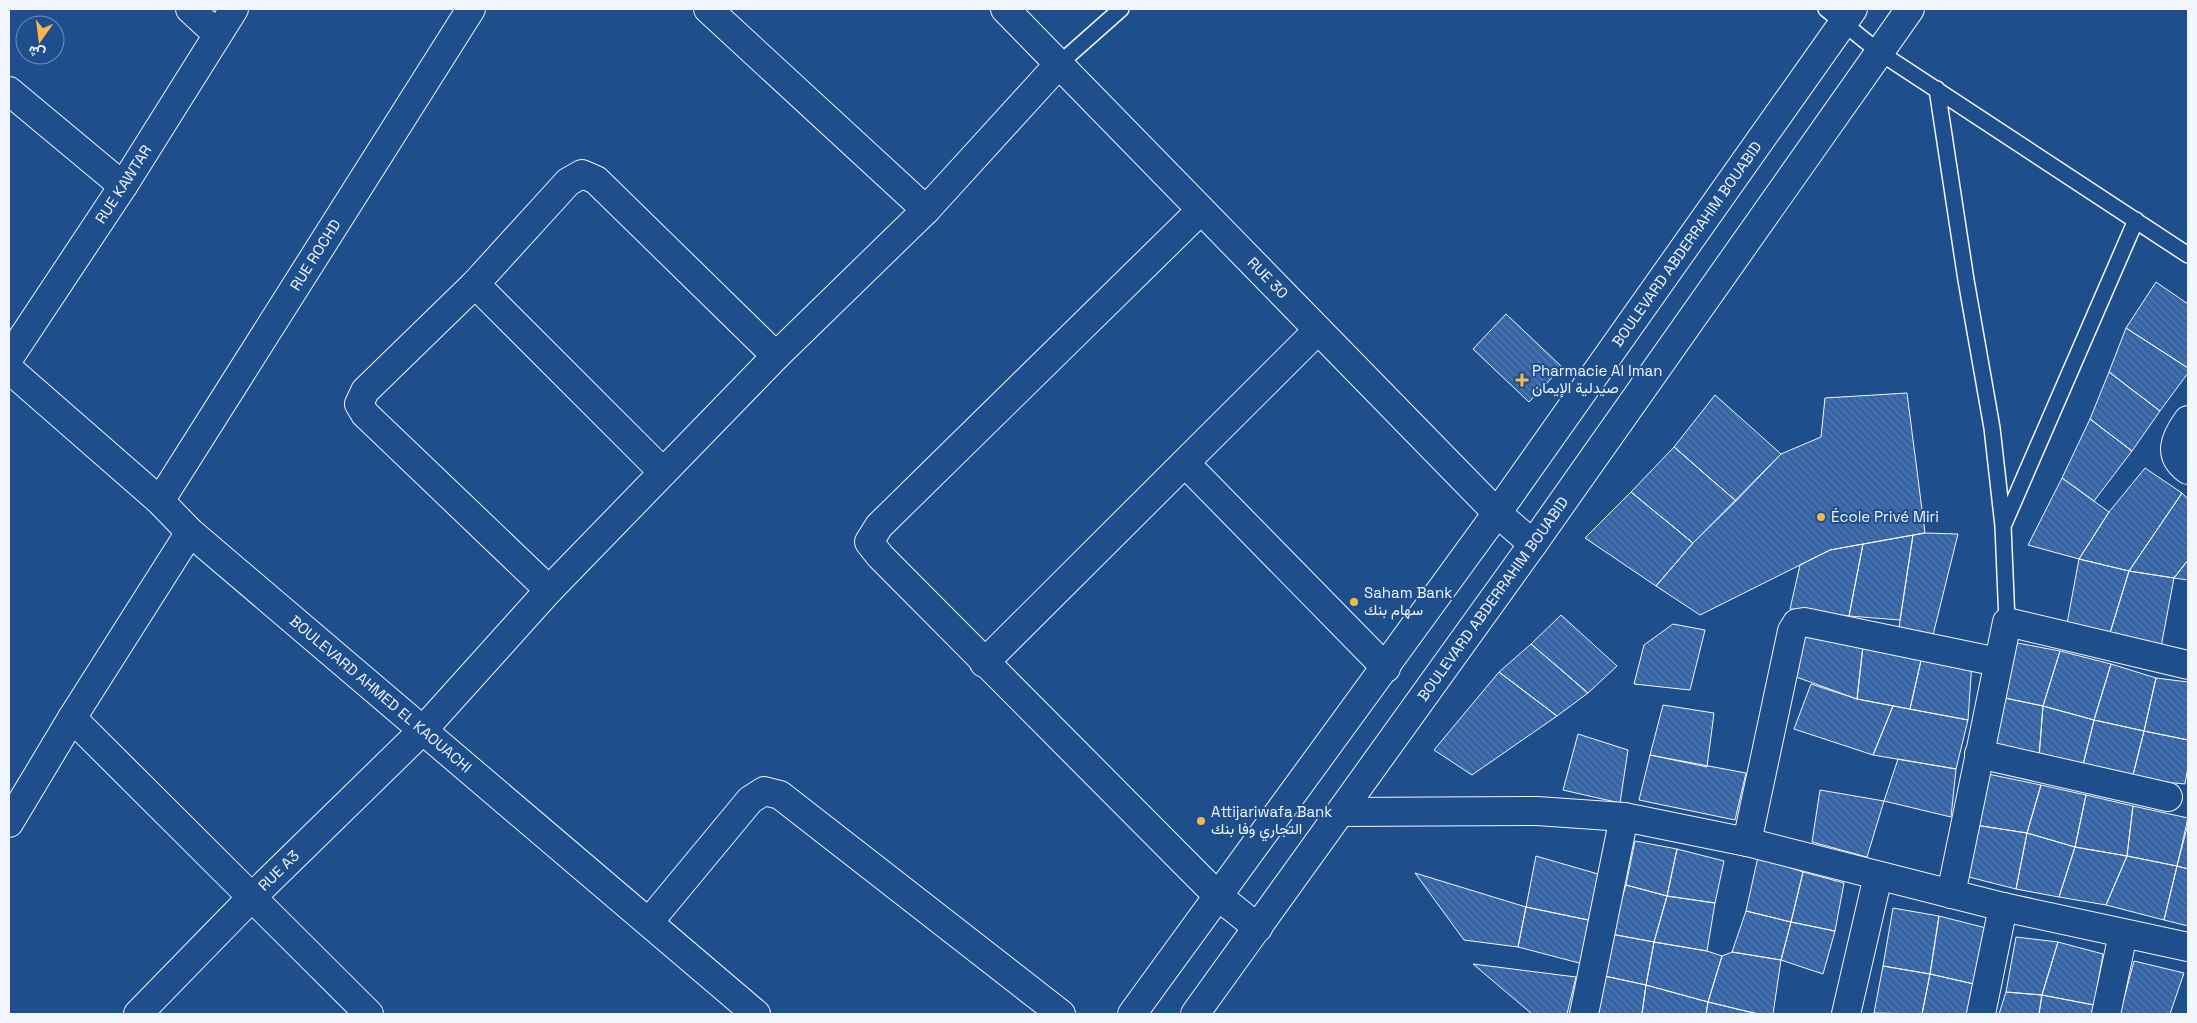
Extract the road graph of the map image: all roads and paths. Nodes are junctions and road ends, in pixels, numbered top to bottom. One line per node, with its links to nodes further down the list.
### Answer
1 (190, 9): 9 (street)
2 (234, 9): 9 (street, RUE KAWTAR)
3 (471, 9): 28 (street, RUE ROCHD)
4 (708, 9): 15 (street)
5 (1005, 9): 11 (street, RUE 30)
6 (1120, 9): 11 (lane)
7 (1910, 9): 10 (street, BOULEVARD ABDERRAHIM BOUABID)
8 (1841, 14): 10 (lane); 29 (street, BOULEVARD ABDERRAHIM BOUABID)
9 (217, 34): 14 (street, RUE KAWTAR)
10 (1878, 52): 12 (lane); 32 (street, BOULEVARD ABDERRAHIM BOUABID)
11 (1059, 64): 15 (street, RUE A3); 16 (street, RUE 30)
12 (1937, 89): 17 (lane); 30 (lane)
13 (9, 91): 14 (street)
14 (123, 186): 22 (street, RUE KAWTAR)
15 (926, 210): 21 (street, RUE A3)
16 (1201, 210): 20 (street, RUE 30); 36 (street)
17 (2136, 220): 18 (lane); 30 (lane)
18 (2188, 255)
19 (475, 284): 21 (street); 27 (street); 33 (street)
20 (1318, 330): 25 (street); 29 (street, RUE 30)
21 (776, 356): 27 (street, RUE A3)
22 (9, 358)
23 (9, 368): 28 (street, BOULEVARD AHMED EL KAOUACHI)
24 (2188, 420): 26 (street)
25 (1185, 463): 36 (street); 38 (street)
26 (2188, 470)
27 (663, 472): 33 (street, RUE A3)
28 (160, 501): 31 (street, BOULEVARD AHMED EL KAOUACHI)
29 (1498, 513): 32 (street, RUE 30); 38 (street, BOULEVARD ABDERRAHIM BOUABID)
30 (2003, 526): 34 (lane)
31 (190, 532): 39 (street); 40 (street, BOULEVARD AHMED EL KAOUACHI)
32 (1533, 544): 43 (street, BOULEVARD ABDERRAHIM BOUABID)
33 (548, 590): 40 (street, RUE A3)
34 (2007, 622): 35 (street); 37 (street)
35 (1998, 662): 41 (street); 46 (street)
36 (984, 663): 49 (street)
37 (2188, 664)
38 (1386, 668): 49 (street, BOULEVARD ABDERRAHIM BOUABID)
39 (72, 718): 45 (street); 50 (street)
40 (424, 730): 50 (street, RUE A3); 52 (street, BOULEVARD AHMED EL KAOUACHI)
41 (1979, 754): 42 (street); 48 (street)
42 (2168, 797)
43 (1341, 812): 44 (street); 53 (street, BOULEVARD ABDERRAHIM BOUABID)
44 (1624, 817): 46 (street); 62 (street)
45 (9, 823)
46 (1747, 842): 47 (street)
47 (1878, 876): 48 (street); 63 (street)
48 (1951, 894): 51 (street)
49 (1218, 896): 53 (street); 60 (street, BOULEVARD ABDERRAHIM BOUABID)
50 (251, 898): 56 (street, RUE A3); 57 (street)
51 (2003, 907): 54 (street); 64 (street)
52 (649, 922): 58 (street, BOULEVARD AHMED EL KAOUACHI); 59 (street)
53 (1258, 928): 61 (street, BOULEVARD ABDERRAHIM BOUABID)
54 (2123, 934): 55 (street); 65 (street)
55 (2188, 947)
56 (138, 1014)
57 (369, 1014)
58 (756, 1014)
59 (1061, 1014)
60 (1132, 1014)
61 (1195, 1014)
62 (1584, 1014)
63 (1846, 1014)
64 (1980, 1014)
65 (2106, 1014)

